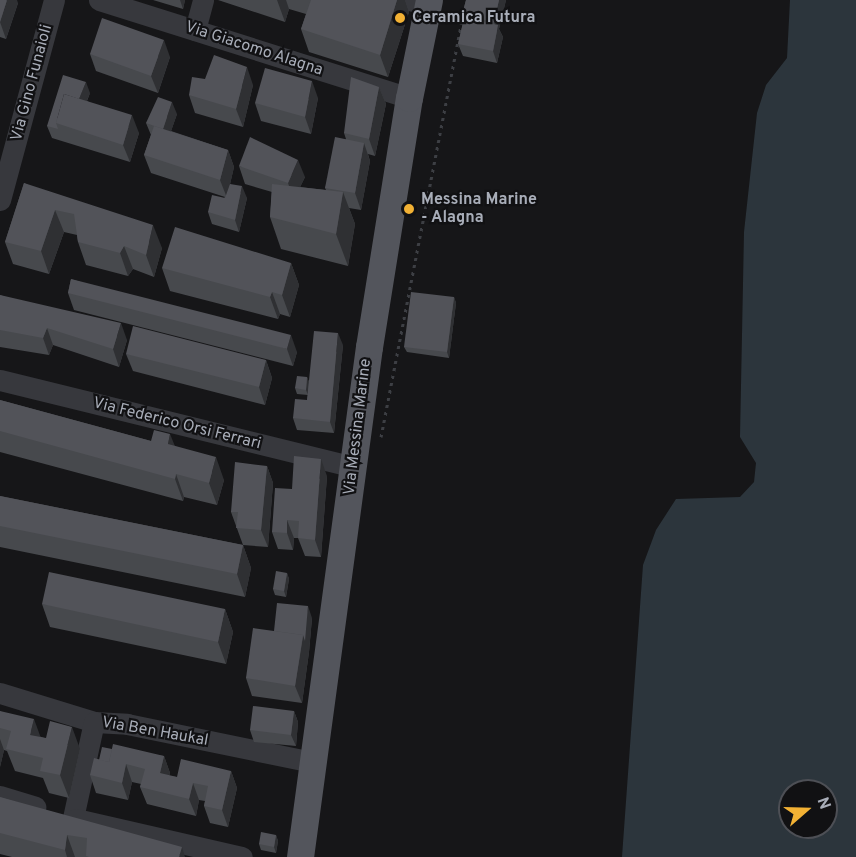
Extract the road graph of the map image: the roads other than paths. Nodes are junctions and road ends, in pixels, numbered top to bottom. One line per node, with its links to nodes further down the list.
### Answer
1 (54, 0): 7 (street, Via Gino Funaioli)
2 (99, 0): 5 (street, Via Giacomo Alagna)
3 (203, 0): 5 (street)
4 (422, 2): 6 (main road, Via Messina Marine)
5 (195, 30): 6 (street, Via Giacomo Alagna)
6 (409, 98): 9 (main road, Via Messina Marine)
7 (0, 200)
8 (0, 380): 9 (street, Via Federico Orsi Ferrari)
9 (353, 467): 12 (main road, Via Messina Marine)
10 (0, 693): 11 (street, Via Ben Haukal)
11 (94, 722): 12 (street, Via Ben Haukal); 14 (street)
12 (312, 762): 16 (main road, Via Messina Marine)
13 (0, 796): 14 (street)
14 (73, 818): 15 (street)
15 (242, 857)
16 (300, 857)

